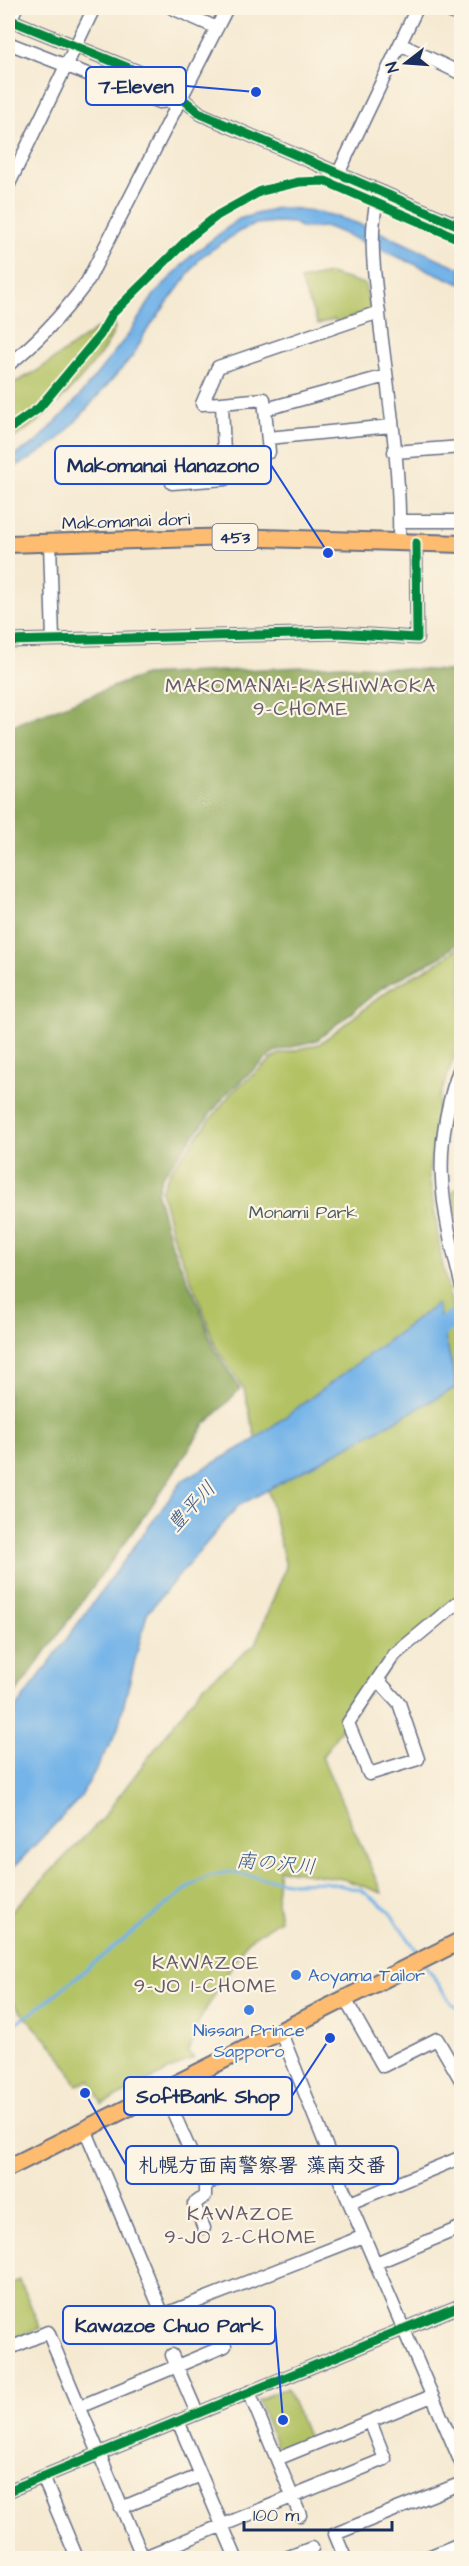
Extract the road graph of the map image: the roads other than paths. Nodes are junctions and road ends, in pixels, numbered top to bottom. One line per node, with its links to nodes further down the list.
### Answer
1 (16, 8): 8 (street)
2 (94, 8): 12 (street)
3 (172, 8): 9 (street)
4 (227, 8): 9 (street)
5 (417, 8): 11 (street)
6 (442, 8): 7 (street)
7 (462, 16)
8 (9, 20): 12 (street)
9 (217, 28): 15 (street)
10 (8, 43): 13 (street)
11 (400, 44): 14 (street); 17 (street)
12 (74, 45): 13 (street); 15 (street)
13 (64, 65): 15 (street); 16 (street)
14 (462, 74)
15 (181, 100): 17 (street); 22 (street)
16 (12, 170): 18 (street)
17 (338, 174): 19 (street)
18 (8, 186)
19 (379, 191): 20 (street); 21 (street)
20 (462, 227)
21 (379, 312): 23 (street); 24 (street)
22 (8, 365)
23 (386, 376): 25 (street); 26 (street)
24 (222, 403): 25 (street); 31 (street)
25 (266, 409): 27 (street)
26 (391, 426): 27 (street); 30 (street)
27 (268, 438): 29 (street)
28 (462, 447): 30 (street)
29 (269, 452)
30 (394, 452): 32 (street)
31 (172, 483)
32 (400, 521): 33 (street); 34 (street)
33 (462, 521)
34 (408, 542): 35 (highway, Makomanai dori / 453); 37 (highway, Makomanai dori / 453); 38 (street)
35 (50, 543): 36 (highway, Makomanai dori / 453); 38 (street)
36 (8, 544)
37 (462, 544)
38 (53, 640): 39 (street)
39 (8, 641)
40 (462, 1062): 41 (street)
41 (462, 1287)
42 (462, 1599): 43 (street)
43 (378, 1680): 43 (street)
44 (462, 1940): 45 (highway)
45 (345, 1999): 46 (highway); 47 (street)
46 (280, 2032): 48 (highway); 54 (street)
47 (462, 2082)
48 (164, 2091): 49 (highway); 53 (street)
49 (85, 2129): 52 (highway); 57 (street)
50 (462, 2157): 54 (street)
51 (258, 2161): 53 (street)
52 (8, 2168)
53 (205, 2185): 56 (street)
54 (350, 2203): 57 (street)
55 (462, 2227): 58 (street)
56 (204, 2228)
57 (364, 2236): 58 (street)
58 (376, 2263): 60 (street)
59 (462, 2305): 60 (street)
60 (405, 2329): 64 (street); 65 (street)
61 (225, 2346): 63 (street)
62 (8, 2349): 66 (street)
63 (174, 2360): 66 (street); 67 (street)
64 (249, 2392): 67 (street); 72 (street)
65 (432, 2396): 69 (street); 71 (street)
66 (79, 2407): 70 (street)
67 (197, 2413): 68 (street)
68 (178, 2421): 70 (street); 73 (street)
69 (370, 2421): 72 (street); 77 (street)
70 (98, 2454): 74 (street); 78 (street)
71 (460, 2458)
72 (277, 2459): 77 (street)
73 (201, 2475): 78 (street); 80 (street)
74 (43, 2477): 76 (street); 84 (street)
75 (462, 2483): 87 (street)
76 (8, 2491)
77 (292, 2496): 79 (street); 80 (street)
78 (121, 2508): 83 (street)
79 (300, 2515)
80 (222, 2526): 83 (street); 85 (street)
81 (462, 2544): 88 (street)
82 (312, 2548): 86 (street)
83 (142, 2558)
84 (77, 2559)
85 (236, 2559)
86 (286, 2559)
87 (345, 2559)
88 (426, 2559)

